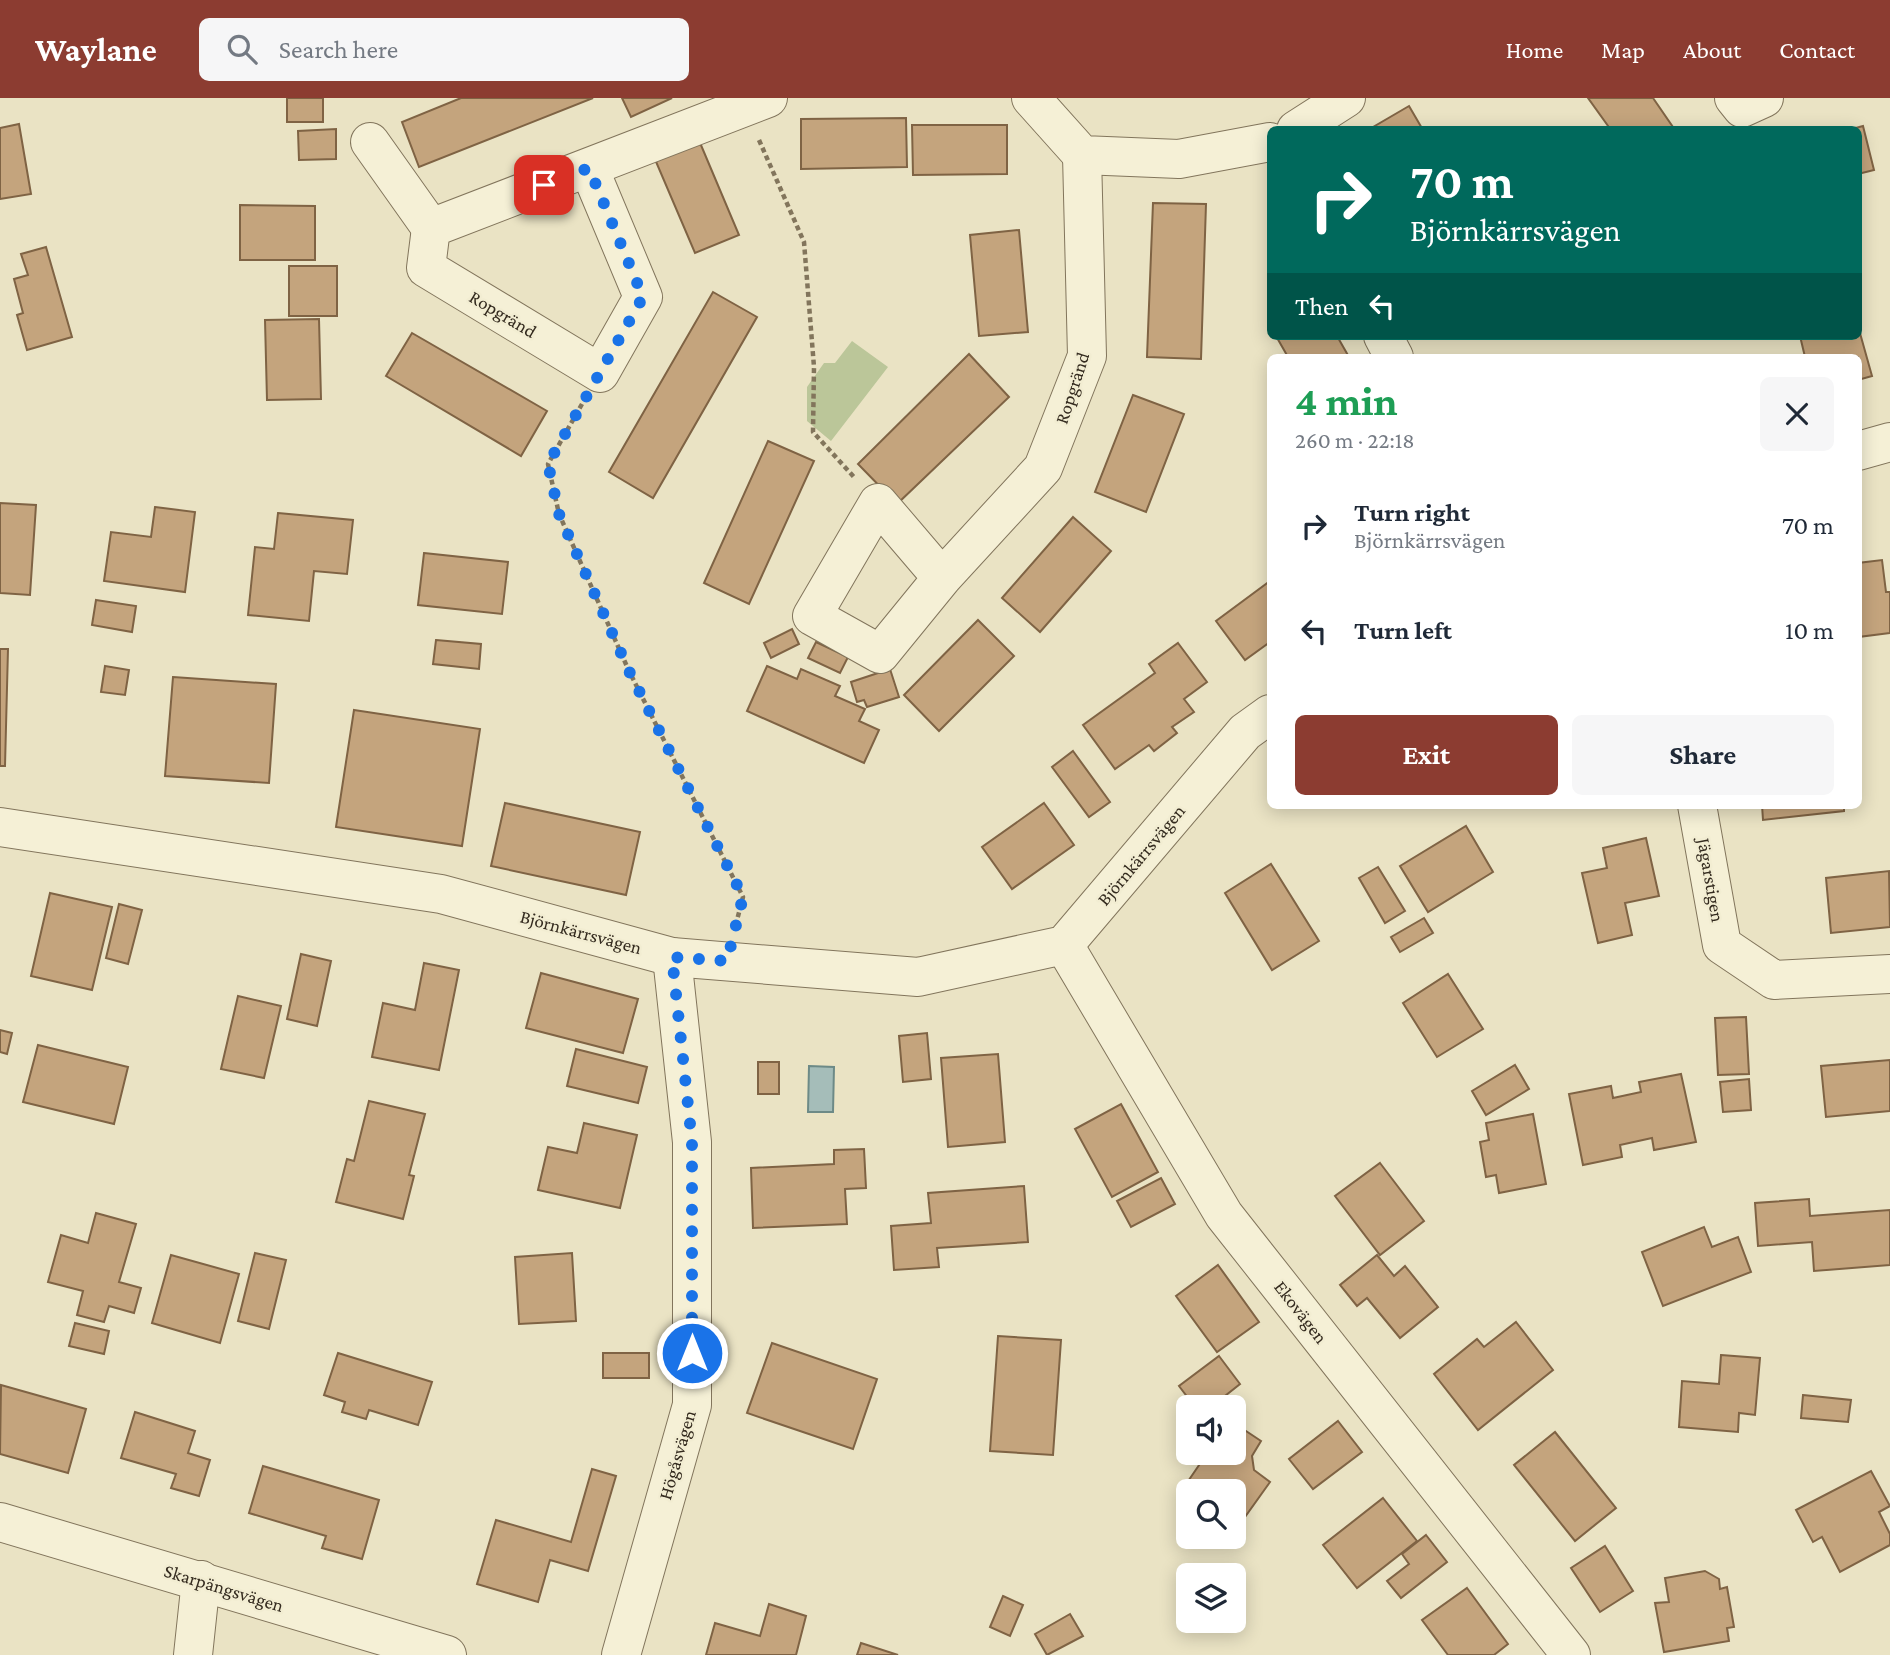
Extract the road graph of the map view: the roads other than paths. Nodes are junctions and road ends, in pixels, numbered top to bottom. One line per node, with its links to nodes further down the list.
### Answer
1 (1031, 98): 9 (street)
2 (1346, 98): 6 (street)
3 (1734, 98): 4 (street)
4 (1765, 98)
5 (756, 103): 10 (street)
6 (1302, 126)
7 (370, 142): 11 (street)
8 (1267, 143): 9 (street)
9 (1082, 155): 14 (street, Ropgränd)
10 (589, 168): 11 (street); 11 (street, Ropgränd)
11 (431, 228)
12 (1890, 442): 13 (street)
13 (1862, 450)
14 (942, 578): 14 (street, Ropgränd)
15 (1267, 716): 18 (street, Björnkärrsvägen)
16 (1698, 809): 20 (street, Jägarstigen)
17 (0, 827): 19 (street, Björnkärrsvägen)
18 (1064, 945): 19 (street, Björnkärrsvägen); 26 (street, Ekovägen)
19 (672, 957): 25 (street, Högåsvägen)
20 (1890, 974)
21 (0, 1522): 22 (street, Skarpängsvägen)
22 (201, 1580): 23 (street); 24 (street, Skarpängsvägen)
23 (193, 1655)
24 (447, 1655)
25 (621, 1655)
26 (1571, 1655)

